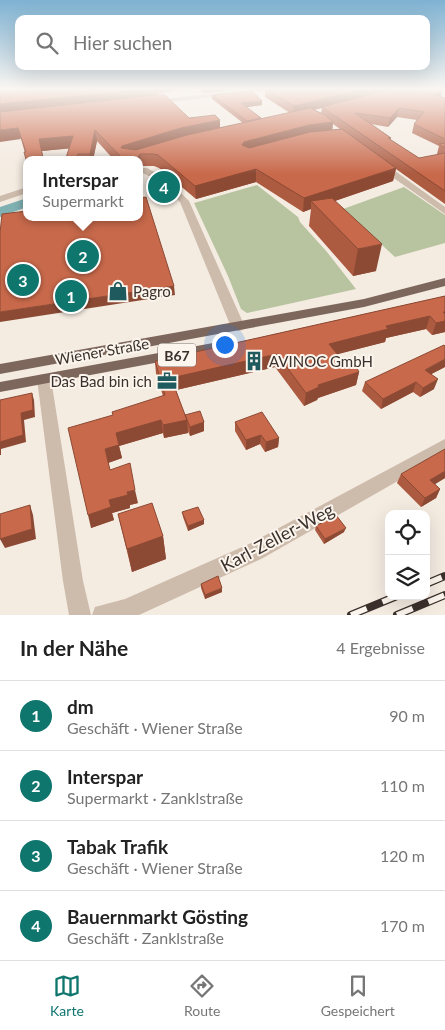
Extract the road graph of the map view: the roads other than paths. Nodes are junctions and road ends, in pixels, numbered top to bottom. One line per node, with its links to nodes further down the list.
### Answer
1 (380, 165): 5 (street)
2 (144, 170): 9 (street)
3 (23, 191): 4 (street)
4 (0, 199)
5 (445, 211)
6 (445, 282): 9 (main road, Wiener Straße / B67)
7 (379, 312): 8 (main road)
8 (360, 317)
9 (238, 327): 11 (main road, Wiener Straße / B67)
10 (237, 343): 12 (main road, Wiener Straße / B67)
11 (0, 369)
12 (44, 380): 13 (main road, Wiener Straße / B67); 15 (street)
13 (0, 387)
14 (445, 446): 16 (street, Karl-Zeller-Weg)
15 (80, 615)
16 (103, 615)

